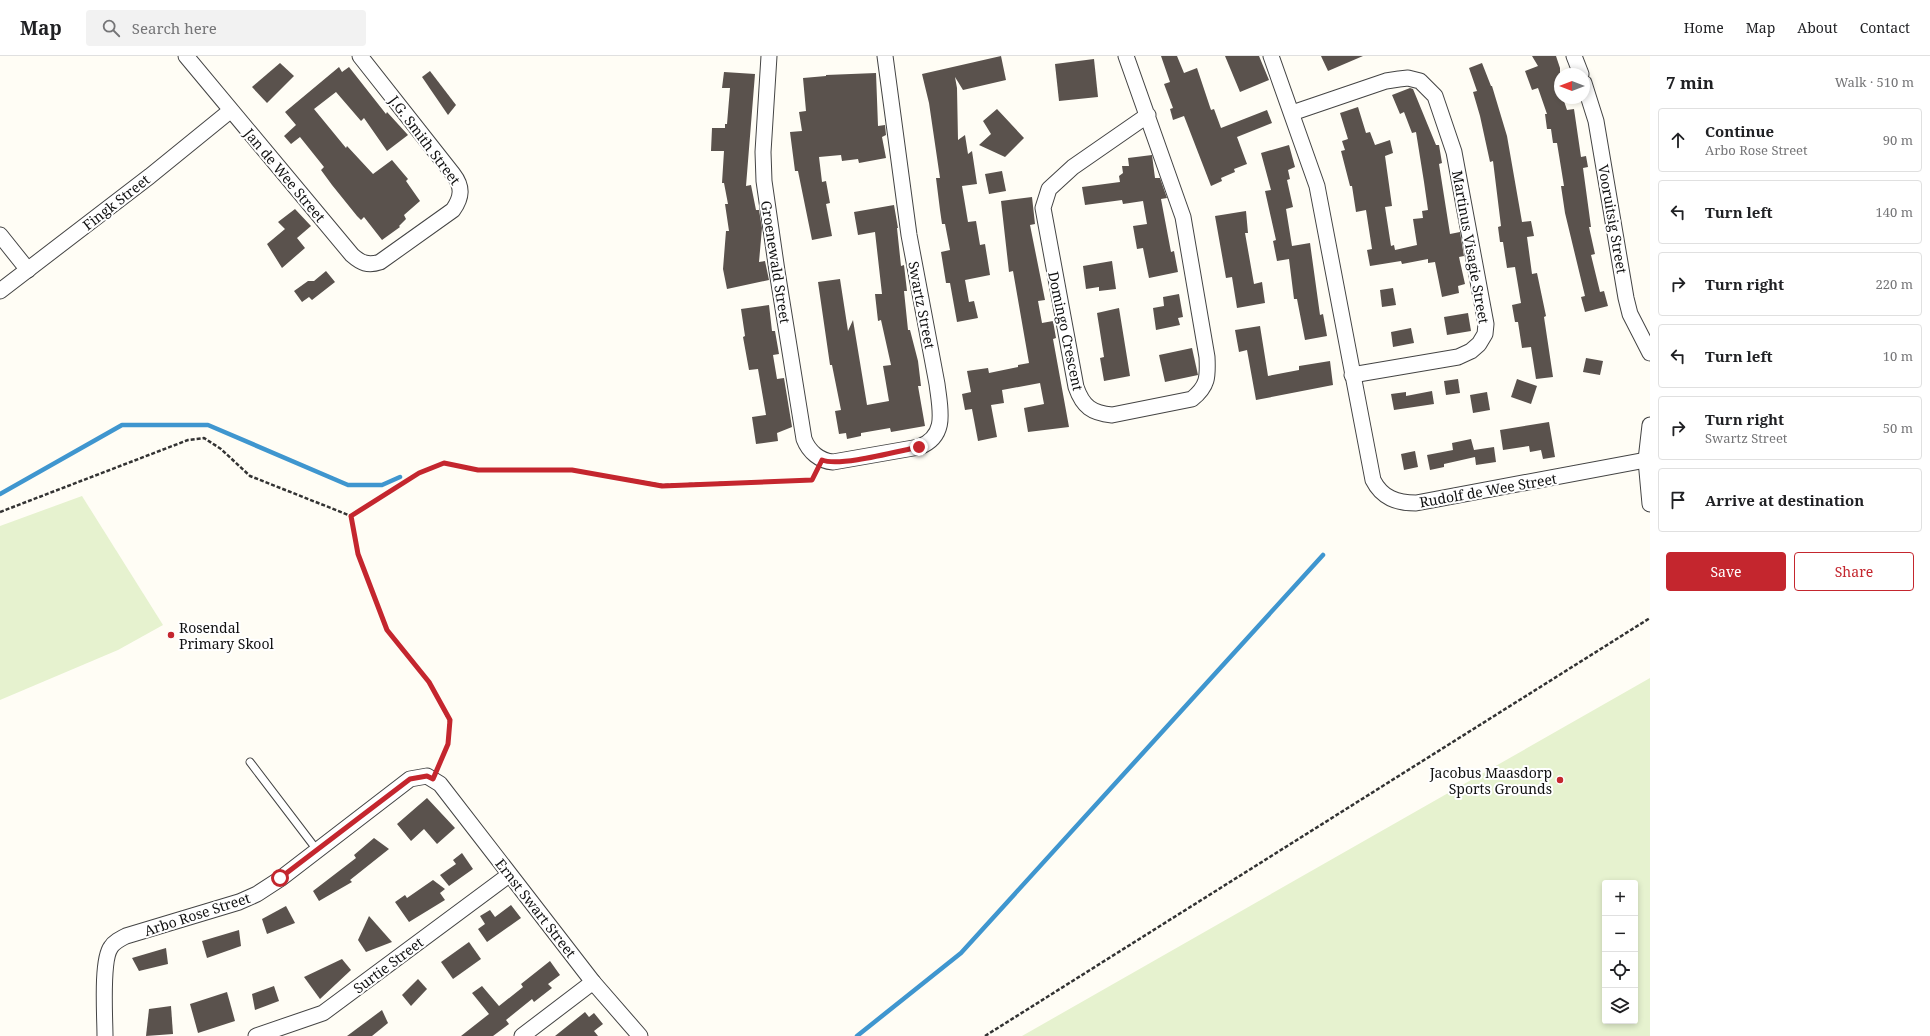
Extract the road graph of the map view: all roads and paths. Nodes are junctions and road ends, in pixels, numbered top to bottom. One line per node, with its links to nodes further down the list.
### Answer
1 (186, 56): 10 (street, Jan de Wee Street)
2 (360, 56): 14 (street, J.G. Smith Street)
3 (769, 56): 20 (street, Groenewald Street)
4 (885, 56): 20 (street, Swartz Street)
5 (1126, 56): 12 (street, Domingo Crescent)
6 (1270, 56): 11 (street)
7 (1574, 56): 8 (street)
8 (1579, 68)
9 (1590, 102): 17 (street, Vooruitsig Street)
10 (230, 111): 14 (street, Jan de Wee Street); 15 (street, Fingk Street)
11 (1292, 113): 18 (street); 18 (street, Martinus Visagie Street)
12 (1148, 115): 12 (street, Domingo Crescent)
13 (0, 235): 15 (street)
14 (397, 252)
15 (28, 270): 16 (street, Fingk Street)
16 (0, 291)
17 (1650, 353)
18 (1352, 375): 21 (street, Rudolf de Wee Street)
19 (1650, 425): 21 (street)
20 (822, 460): 24 (path)
21 (1646, 460): 22 (street)
22 (1650, 504)
23 (0, 512): 24 (path)
24 (351, 516): 27 (path)
25 (1650, 618): 35 (path)
26 (250, 762): 28 (lane)
27 (433, 779): 28 (street, Arbo Rose Street); 29 (street, Ernst Swart Street)
28 (317, 850): 31 (street, Arbo Rose Street)
29 (509, 875): 30 (street, Ernst Swart Street); 32 (street, Surtie Street)
30 (593, 982): 33 (street); 34 (street, Ernst Swart Street)
31 (105, 1036)
32 (256, 1036)
33 (522, 1036)
34 (640, 1036)
35 (985, 1036)

